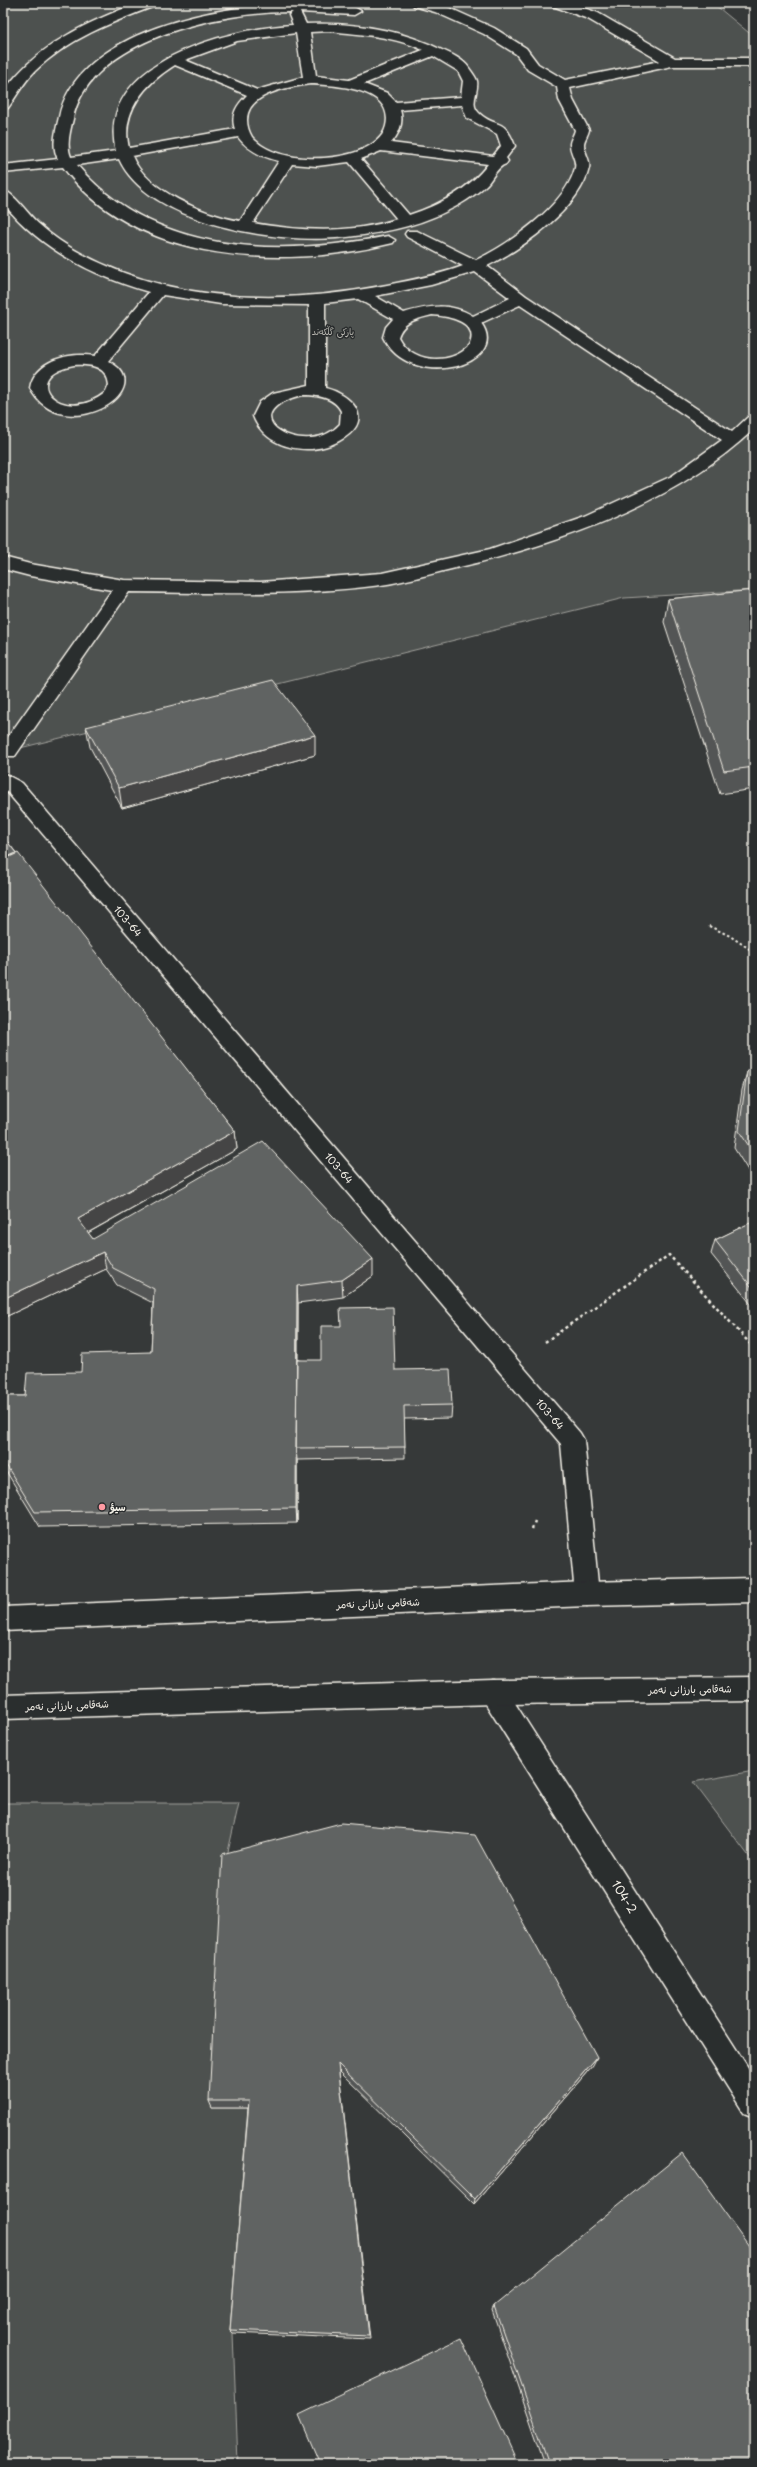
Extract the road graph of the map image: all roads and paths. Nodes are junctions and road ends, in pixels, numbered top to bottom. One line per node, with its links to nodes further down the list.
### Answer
1 (150, 3): 16 (street)
2 (419, 3): 13 (street)
3 (558, 3): 9 (street)
4 (293, 6): 5 (street); 6 (street); 24 (street)
5 (354, 11)
6 (302, 29): 7 (street); 8 (street); 11 (street)
7 (433, 51): 12 (street); 15 (street)
8 (174, 60): 14 (street); 20 (street)
9 (672, 62): 10 (street); 13 (street)
10 (754, 62)
11 (310, 80): 12 (street); 14 (street)
12 (354, 83): 17 (street)
13 (563, 85): 33 (street)
14 (258, 95): 18 (street)
15 (467, 101): 17 (street); 23 (street)
16 (3, 105)
17 (392, 106): 19 (street)
18 (242, 132): 20 (street); 22 (street)
19 (378, 146): 21 (street); 23 (street)
20 (123, 154): 24 (street); 29 (street)
21 (352, 157): 22 (street); 30 (street)
22 (288, 159): 29 (street)
23 (501, 161): 28 (street)
24 (68, 162): 25 (street); 32 (street)
25 (3, 169)
26 (5, 202): 34 (street)
27 (452, 219): 28 (street)
28 (428, 221): 30 (street)
29 (243, 227): 31 (street)
30 (409, 228): 31 (street); 32 (street); 33 (street)
31 (370, 230): 32 (street)
32 (377, 243)
33 (476, 266): 35 (street); 36 (street)
34 (159, 290): 37 (street); 40 (street)
35 (362, 295): 37 (street); 38 (street)
36 (521, 298): 39 (street); 43 (street)
37 (317, 300): 41 (street)
38 (402, 318): 39 (street); 39 (street)
39 (471, 322)
40 (98, 362): 40 (street)
41 (317, 390): 41 (street)
42 (754, 420): 43 (street)
43 (733, 440): 45 (street)
44 (3, 563): 45 (street)
45 (124, 586): 46 (street)
46 (8, 751)
47 (3, 780): 51 (street, 103-64)
48 (709, 926): 49 (path)
49 (754, 952)
50 (754, 1348): 51 (path)
51 (510, 1367): 55 (street, 103-64)
52 (536, 1515): 53 (path)
53 (532, 1529)
54 (754, 1590): 55 (street, شەقامی بارزانی نەمر)
55 (587, 1594): 56 (street, شەقامی بارزانی نەمر)
56 (5, 1615)
57 (754, 1689): 58 (street, شەقامی بارزانی نەمر)
58 (493, 1692): 59 (street, شەقامی بارزانی نەمر); 60 (street, 104-2)
59 (3, 1707)
60 (754, 2103)

